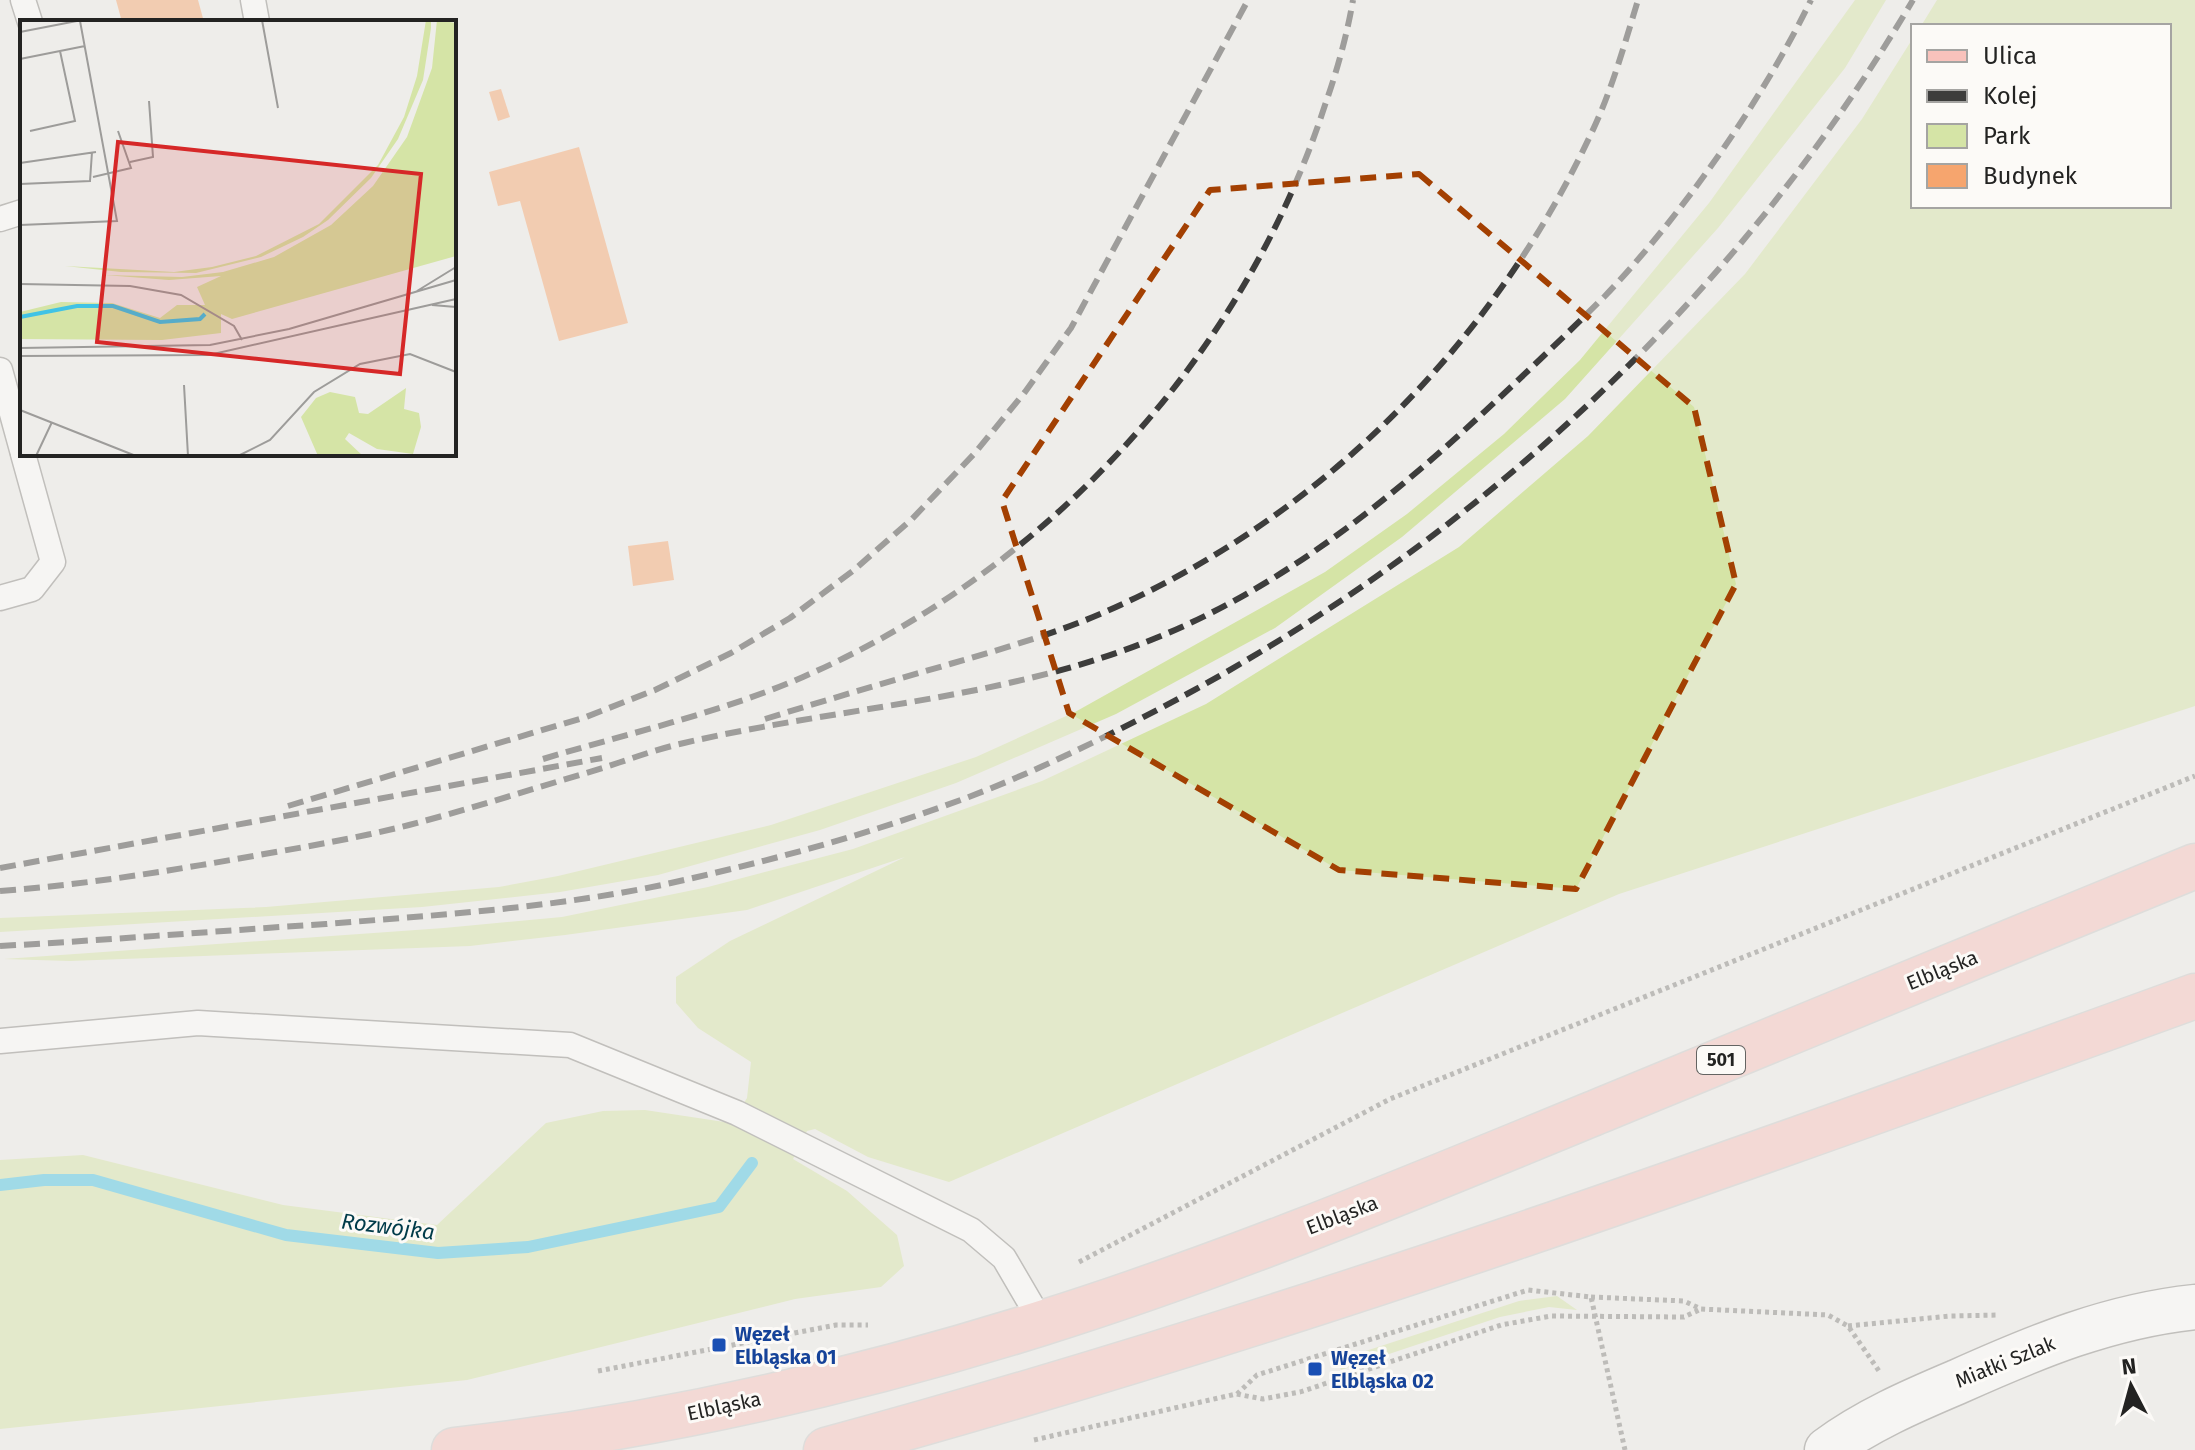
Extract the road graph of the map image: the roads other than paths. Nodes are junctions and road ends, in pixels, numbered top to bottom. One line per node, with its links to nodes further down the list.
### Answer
1 (23, 0): 3 (lane)
2 (253, 0): 4 (lane)
3 (29, 20)
4 (257, 20)
5 (20, 213): 6 (lane)
6 (0, 219)
7 (0, 370): 8 (lane)
8 (20, 441)
9 (24, 456): 10 (lane)
10 (0, 598)
11 (2195, 866): 15 (main road, Elbląska / 501)
12 (2195, 996): 17 (main road)
13 (0, 1041): 15 (lane)
14 (2195, 1307): 18 (street, Miałki Szlak)
15 (1035, 1311): 16 (main road, Elbląska / 501)
16 (454, 1450)
17 (826, 1450)
18 (1827, 1450)

